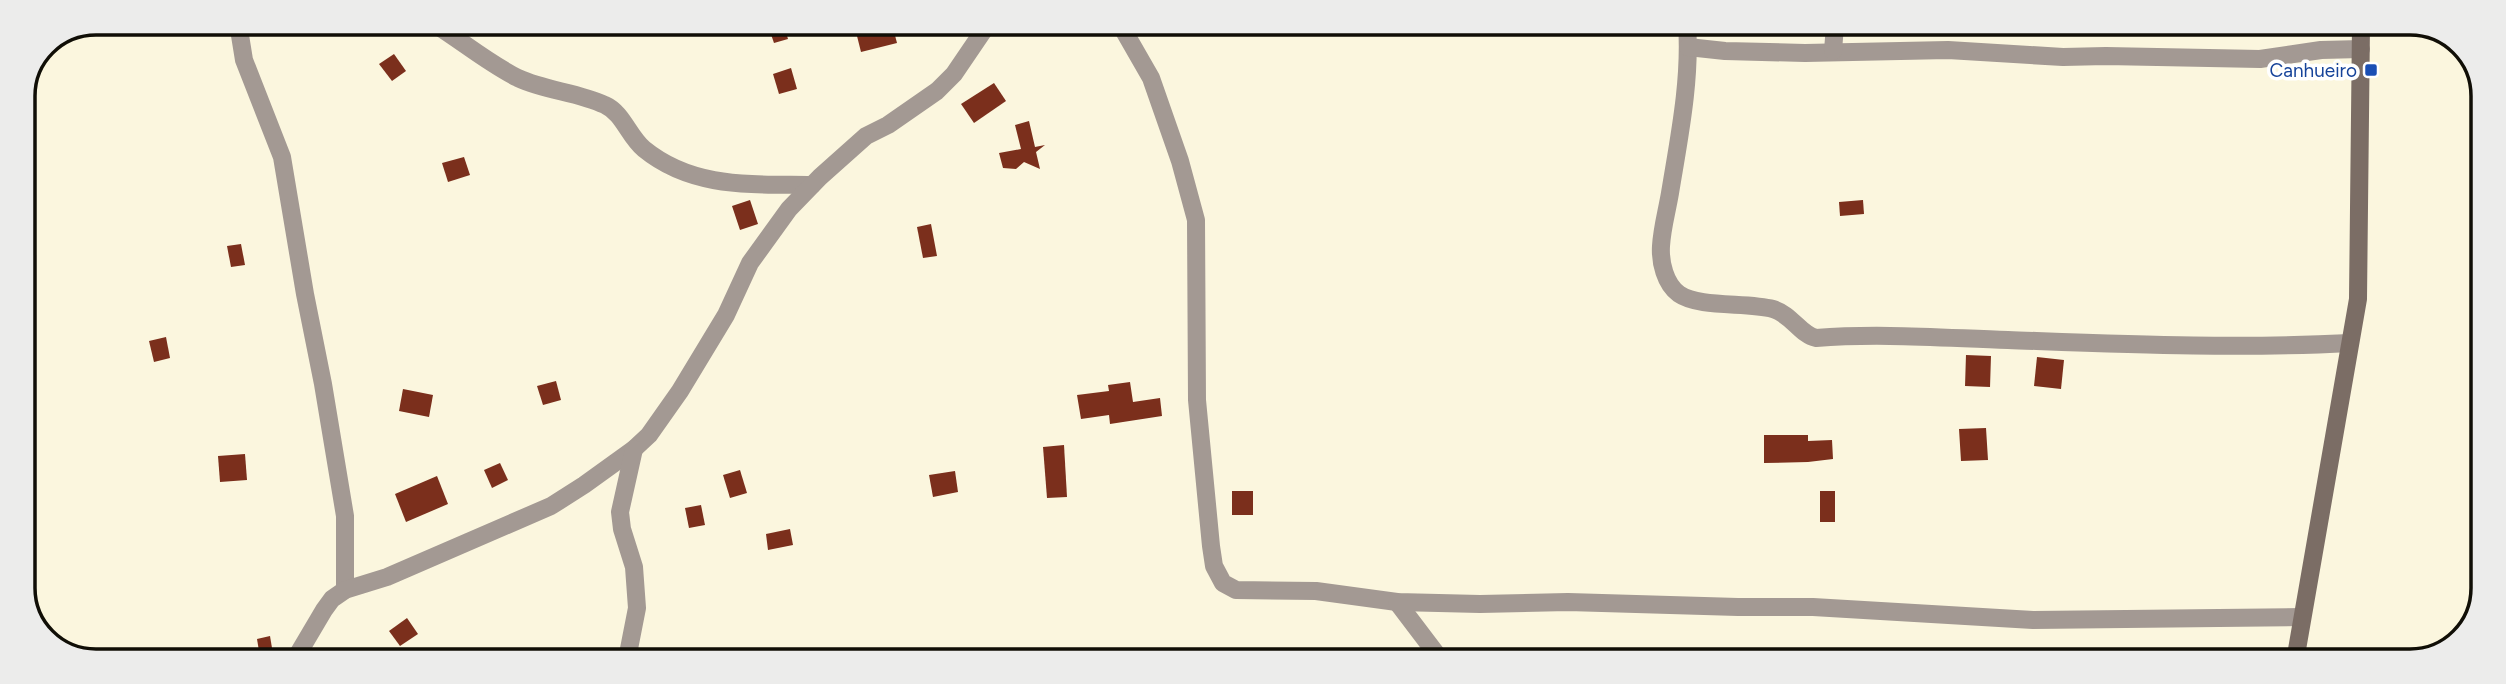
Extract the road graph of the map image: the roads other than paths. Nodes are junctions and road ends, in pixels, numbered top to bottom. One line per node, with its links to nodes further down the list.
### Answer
1 (240, 35): 14 (street)
2 (452, 35): 11 (street)
3 (981, 35): 11 (street)
4 (1126, 35): 15 (street)
5 (1687, 35): 8 (street)
6 (1834, 35): 10 (street)
7 (2361, 35): 9 (street)
8 (1688, 47): 10 (street); 12 (street)
9 (2361, 49): 10 (street); 12 (street)
10 (1833, 51)
11 (812, 185): 13 (street)
12 (2350, 343): 16 (street)
13 (634, 449): 14 (street); 18 (street)
14 (345, 590): 17 (street)
15 (1397, 603): 16 (street); 19 (street)
16 (2302, 617): 20 (street)
17 (301, 649)
18 (628, 649)
19 (1433, 649)
20 (2297, 649)

